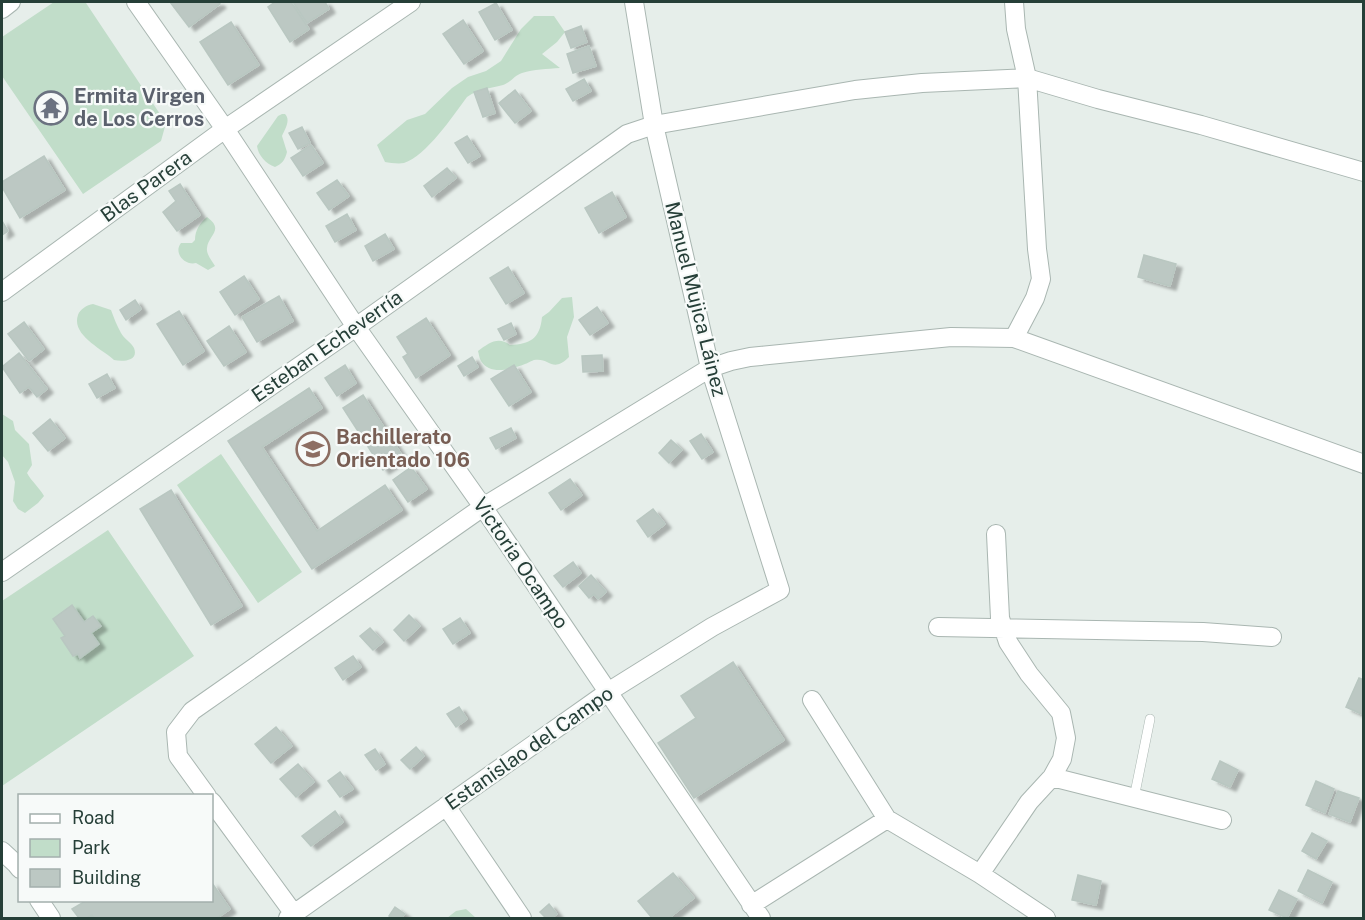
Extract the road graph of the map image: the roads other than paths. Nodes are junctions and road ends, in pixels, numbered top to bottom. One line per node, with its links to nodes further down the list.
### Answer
1 (11, 2): 6 (street)
2 (136, 2): 9 (street, Victoria Ocampo)
3 (411, 2): 9 (street, Blas Parera)
4 (634, 2): 8 (street, Manuel Mujica Láinez)
5 (1014, 2): 7 (street)
6 (2, 9)
7 (1027, 78): 8 (street, Esteban Echeverría); 10 (street, Esteban Echeverría); 13 (street)
8 (654, 125): 12 (street, Esteban Echeverría); 14 (street, Manuel Mujica Láinez)
9 (225, 129): 11 (street, Blas Parera); 12 (street, Victoria Ocampo)
10 (1364, 172)
11 (2, 292)
12 (356, 327): 16 (street, Victoria Ocampo); 18 (street, Esteban Echeverría)
13 (1014, 338): 14 (street); 15 (street)
14 (710, 368): 16 (street); 19 (street, Manuel Mujica Láinez)
15 (1364, 464)
16 (483, 507): 23 (street, Victoria Ocampo); 27 (street)
17 (996, 534): 21 (street)
18 (2, 572)
19 (780, 590): 23 (street, Estanislao del Campo)
20 (938, 627): 21 (street)
21 (1004, 629): 22 (street); 26 (street)
22 (1272, 637)
23 (608, 692): 30 (street, Estanislao del Campo); 37 (street, Victoria Ocampo)
24 (812, 700): 31 (street)
25 (1150, 719): 28 (lane)
26 (1052, 777): 28 (street); 35 (street)
27 (206, 794)
28 (1134, 798): 32 (street)
29 (213, 803): 38 (street)
30 (446, 806): 38 (street, Estanislao del Campo); 40 (street)
31 (887, 819): 35 (street); 37 (street)
32 (1222, 820)
33 (2, 851): 34 (street)
34 (18, 866)
35 (980, 874): 41 (street)
36 (40, 902): 39 (street)
37 (756, 912)
38 (293, 917)
39 (51, 918)
40 (522, 918)
41 (1046, 918)

